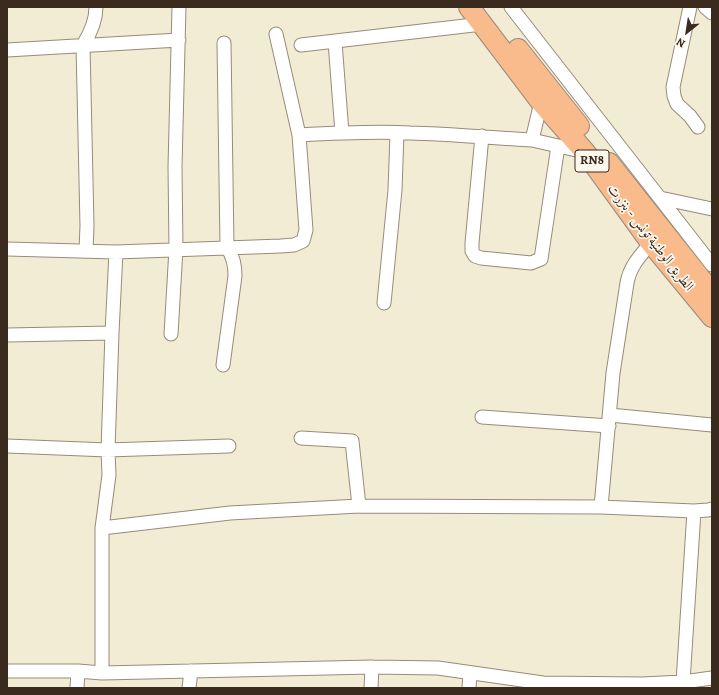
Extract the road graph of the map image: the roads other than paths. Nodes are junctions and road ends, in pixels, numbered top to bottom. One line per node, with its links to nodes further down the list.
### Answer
1 (96, 7): 13 (street)
2 (179, 7): 10 (street)
3 (469, 7): 8 (main road, الطريق الوطنية تونس - بنزرت / RN8)
4 (511, 7): 26 (street)
5 (690, 7): 18 (street)
6 (705, 7): 7 (street)
7 (712, 13)
8 (484, 16): 11 (street); 16 (main road, الطريق الوطنية تونس - بنزرت / RN8)
9 (276, 34): 21 (street)
10 (179, 40): 13 (street); 31 (street)
11 (335, 42): 14 (street); 19 (street)
12 (224, 43): 29 (street)
13 (82, 45): 15 (street); 32 (street)
14 (301, 45)
15 (7, 50)
16 (521, 63): 17 (main road, الطريق الوطنية تونس - بنزرت / RN8); 35 (main road, الطريق الوطنية تونس - بنزرت / RN8)
17 (541, 102): 23 (street); 25 (main road, الطريق الوطنية تونس - بنزرت / RN8)
18 (698, 127)
19 (342, 133): 20 (street); 21 (street)
20 (397, 133): 22 (street); 36 (street)
21 (299, 135): 29 (street)
22 (482, 136): 23 (street); 24 (street)
23 (532, 140): 24 (street)
24 (558, 146): 25 (street)
25 (585, 152): 28 (main road, الطريق الوطنية تونس - بنزرت / RN8)
26 (660, 198): 27 (street); 34 (street)
27 (712, 209)
28 (651, 243): 37 (main road, الطريق الوطنية تونس - بنزرت / RN8); 43 (street)
29 (227, 247): 31 (street); 41 (street)
30 (7, 249): 32 (street)
31 (176, 249): 33 (street); 39 (street)
32 (86, 250): 33 (street)
33 (116, 252): 38 (street)
34 (712, 265)
35 (712, 293)
36 (384, 303)
37 (712, 317)
38 (112, 333): 40 (street); 48 (street)
39 (171, 334)
40 (7, 335)
41 (223, 365)
42 (482, 417): 43 (street)
43 (610, 421): 44 (street); 50 (street)
44 (712, 425)
45 (301, 438): 49 (street)
46 (7, 446): 48 (street)
47 (229, 446): 48 (street)
48 (108, 450): 53 (street)
49 (359, 506): 50 (street); 53 (street)
50 (601, 507): 52 (street)
51 (712, 508): 52 (street)
52 (694, 511): 61 (street)
53 (102, 528): 58 (street)
54 (372, 667): 57 (street); 59 (street); 66 (street)
55 (7, 671): 56 (street)
56 (78, 671): 58 (street); 64 (street)
57 (190, 671): 58 (street); 65 (street)
58 (102, 673)
59 (470, 673): 62 (street); 67 (street)
60 (712, 678): 61 (street)
61 (683, 682): 63 (street)
62 (543, 685): 63 (street)
63 (642, 686)
64 (77, 688)
65 (189, 688)
66 (372, 688)
67 (469, 688)

